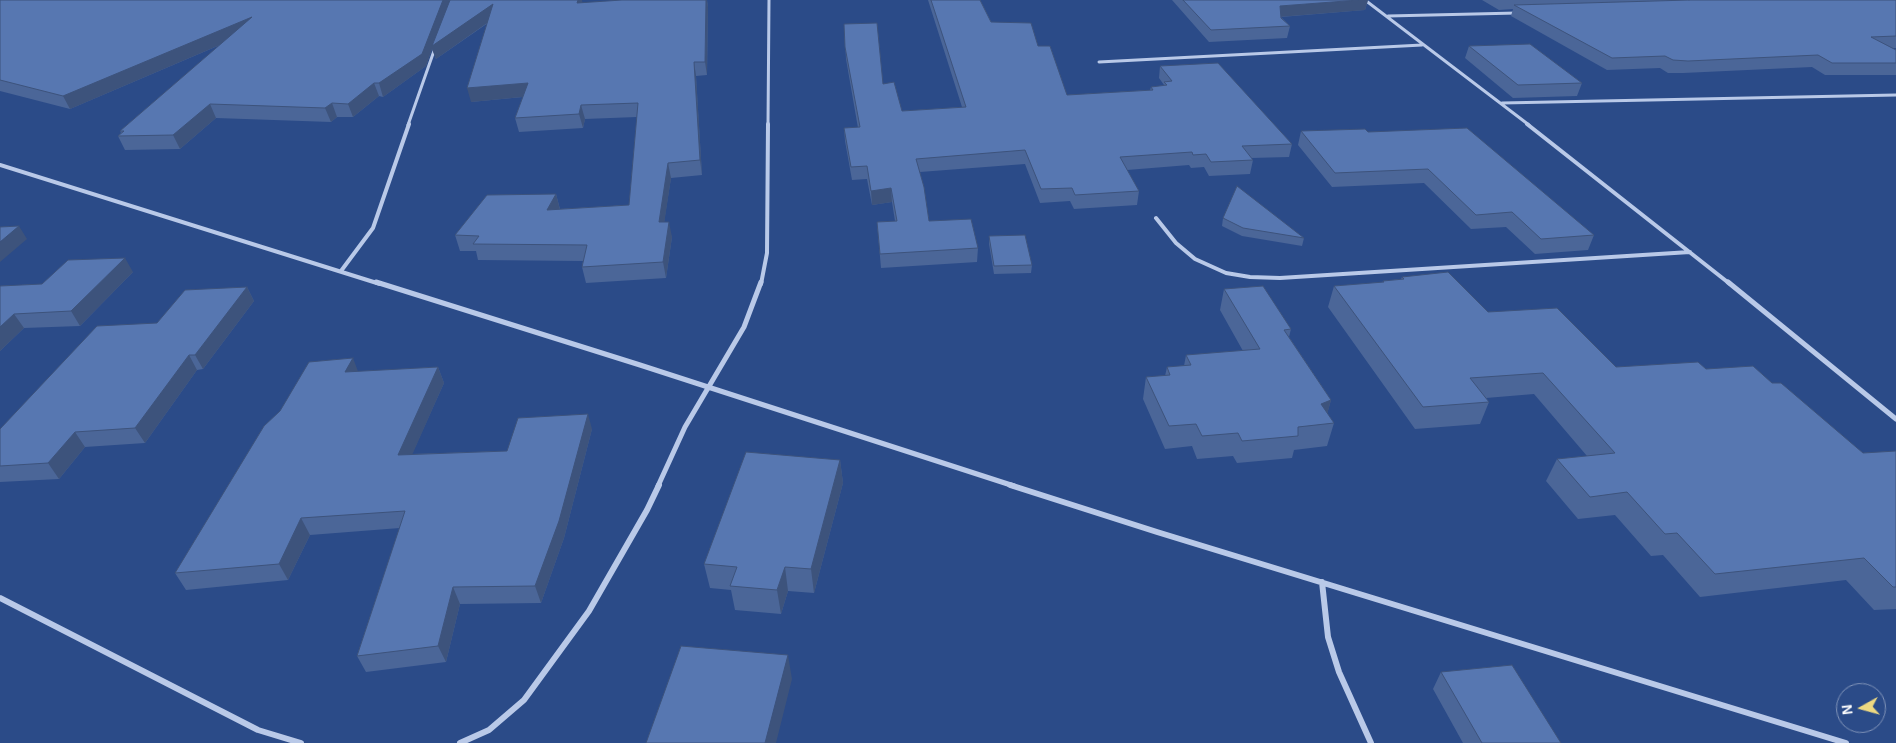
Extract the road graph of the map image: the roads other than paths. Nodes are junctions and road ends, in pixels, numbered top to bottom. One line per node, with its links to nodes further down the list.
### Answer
1 (769, 0): 14 (street)
2 (1365, 0): 4 (street)
3 (1517, 13): 4 (street)
4 (1388, 16): 5 (street)
5 (1422, 45): 7 (street); 9 (street)
6 (436, 47): 13 (street)
7 (1099, 62)
8 (1896, 95): 9 (street)
9 (1501, 103): 12 (street)
10 (0, 165): 13 (street)
11 (1156, 218): 12 (street)
12 (1691, 252): 15 (street)
13 (342, 271): 14 (street)
14 (709, 387): 16 (street); 19 (street)
15 (1896, 419)
16 (1322, 582): 20 (street); 21 (street)
17 (0, 598): 18 (street)
18 (300, 743)
19 (460, 743)
20 (1371, 743)
21 (1846, 743)

